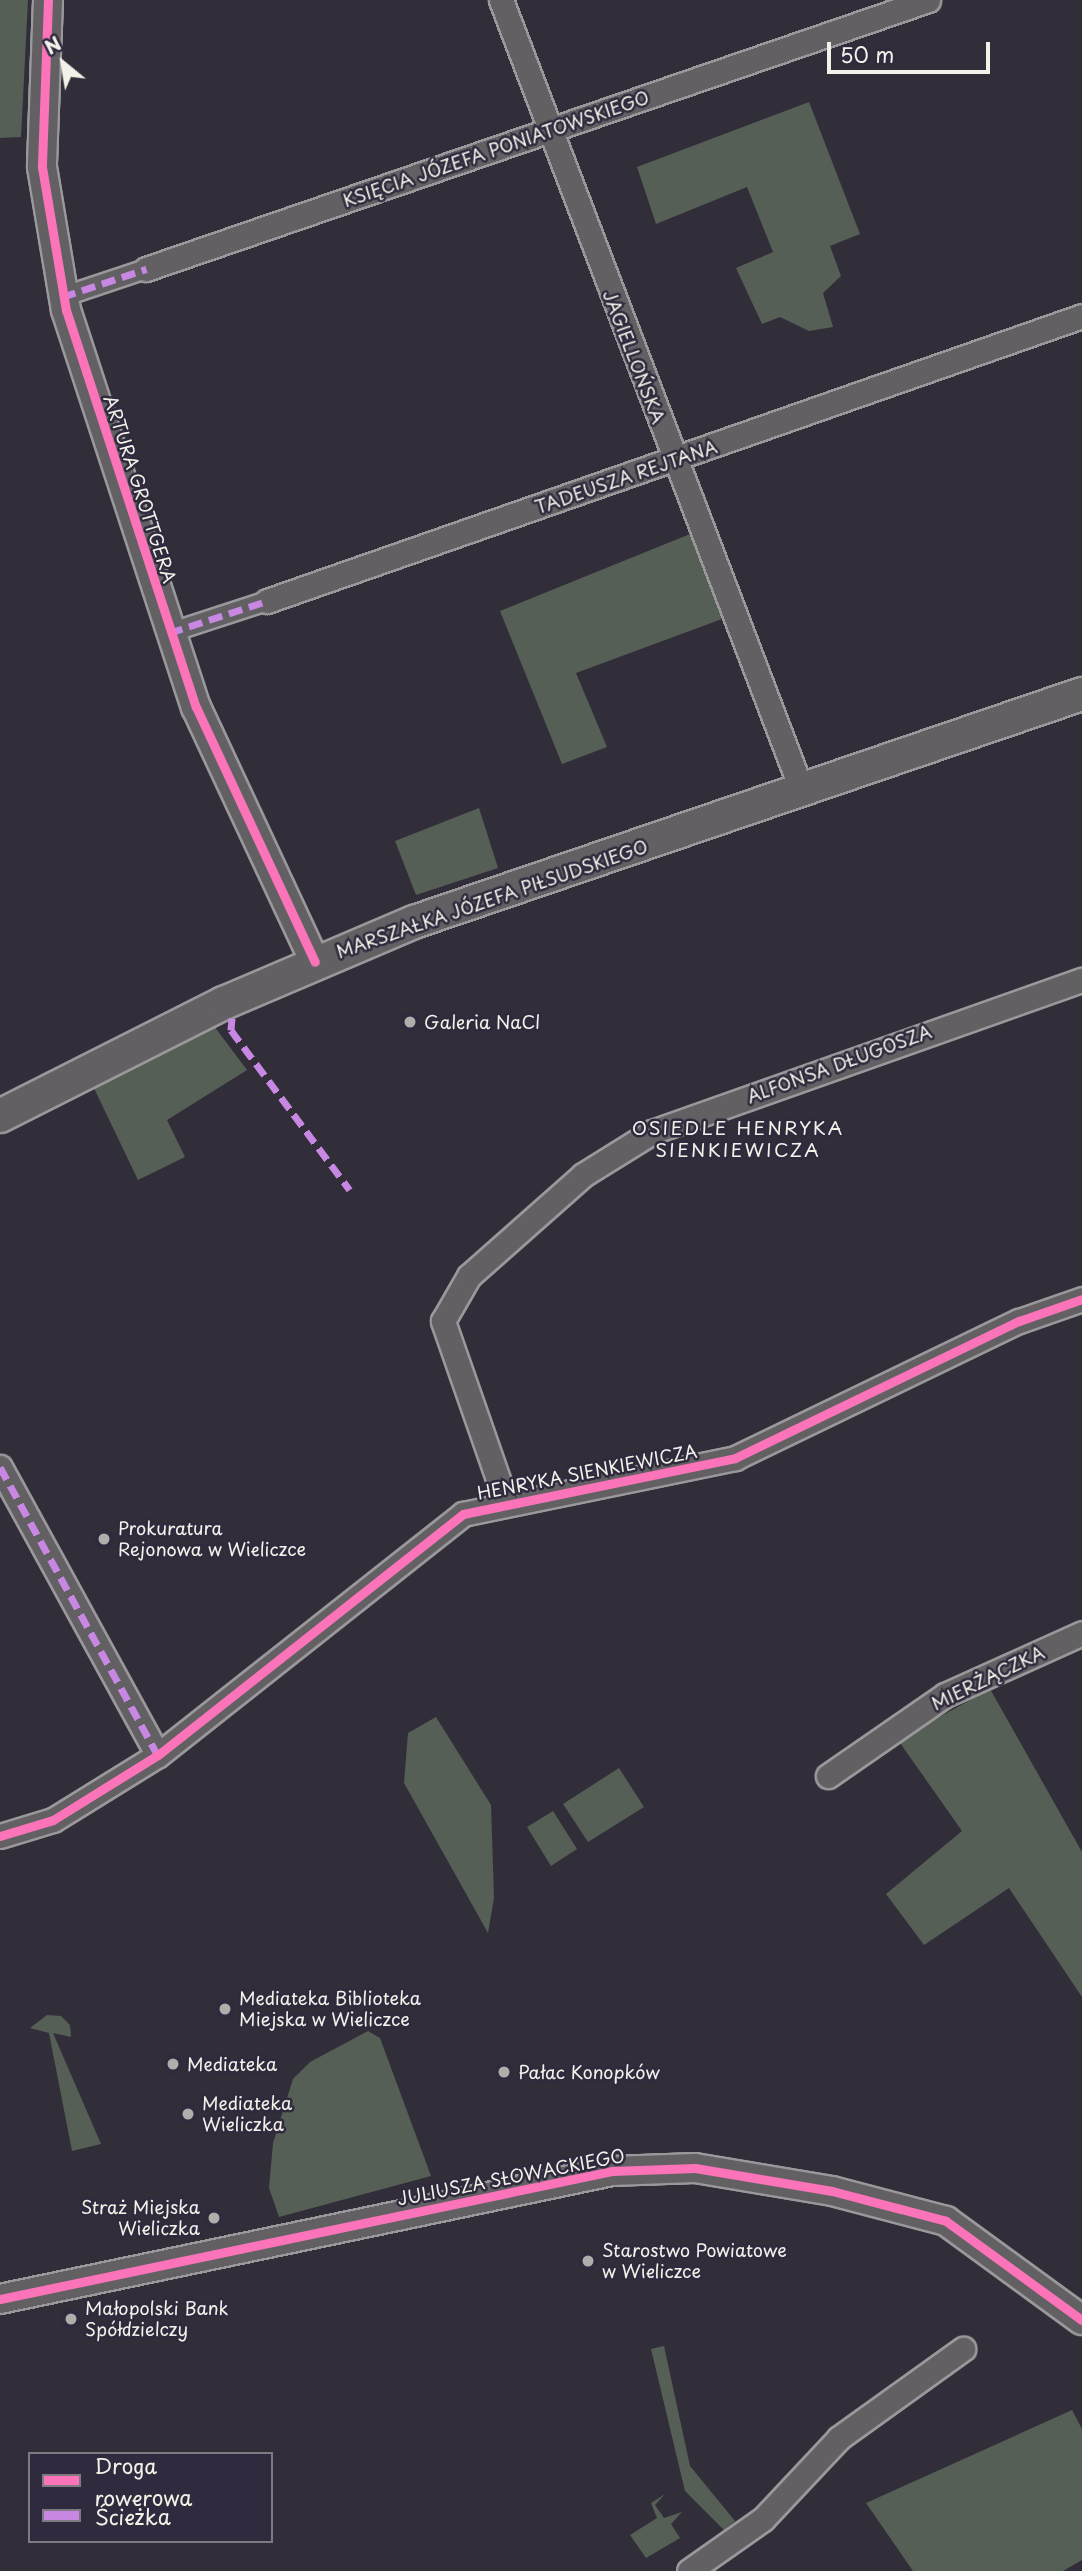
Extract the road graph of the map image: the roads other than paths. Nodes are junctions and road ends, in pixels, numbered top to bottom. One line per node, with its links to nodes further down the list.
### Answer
1 (48, 0): 6 (street, ARTURA GROTTGERA)
2 (501, 0): 4 (street, JAGIELLOŃSKA)
3 (928, 0): 4 (street, KSIĘCIA JÓZEFA PONIATOWSKIEGO)
4 (550, 130): 5 (street, KSIĘCIA JÓZEFA PONIATOWSKIEGO); 8 (street, JAGIELLOŃSKA)
5 (146, 269): 6 (street, KSIĘCIA JÓZEFA PONIATOWSKIEGO)
6 (62, 297): 10 (street, ARTURA GROTTGERA)
7 (1082, 316): 8 (street, TADEUSZA REJTANA)
8 (674, 460): 9 (street, TADEUSZA REJTANA); 14 (street, JAGIELLOŃSKA)
9 (267, 601): 10 (street, TADEUSZA REJTANA)
10 (169, 633): 15 (street, ARTURA GROTTGERA)
11 (1082, 694): 13 (main road, MARSZAŁKA JÓZEFA PIŁSUDSKIEGO)
12 (1082, 711): 13 (main road, MARSZAŁKA JÓZEFA PIŁSUDSKIEGO)
13 (1002, 724): 14 (main road, MARSZAŁKA JÓZEFA PIŁSUDSKIEGO)
14 (802, 792): 15 (main road, MARSZAŁKA JÓZEFA PIŁSUDSKIEGO)
15 (315, 962): 17 (main road, MARSZAŁKA JÓZEFA PIŁSUDSKIEGO)
16 (1082, 981): 20 (street, ALFONSA DŁUGOSZA)
17 (0, 1116)
18 (1082, 1300): 20 (street, HENRYKA SIENKIEWICZA)
19 (0, 1467): 22 (street)
20 (506, 1502): 22 (street, HENRYKA SIENKIEWICZA)
21 (1082, 1633): 23 (street, MIERŻĄCZKA)
22 (158, 1755): 24 (street, HENRYKA SIENKIEWICZA)
23 (828, 1776)
24 (0, 1836)
25 (0, 2299): 26 (street, JULIUSZA SŁOWACKIEGO)
26 (1082, 2320)
27 (962, 2349): 28 (street)
28 (689, 2571)

